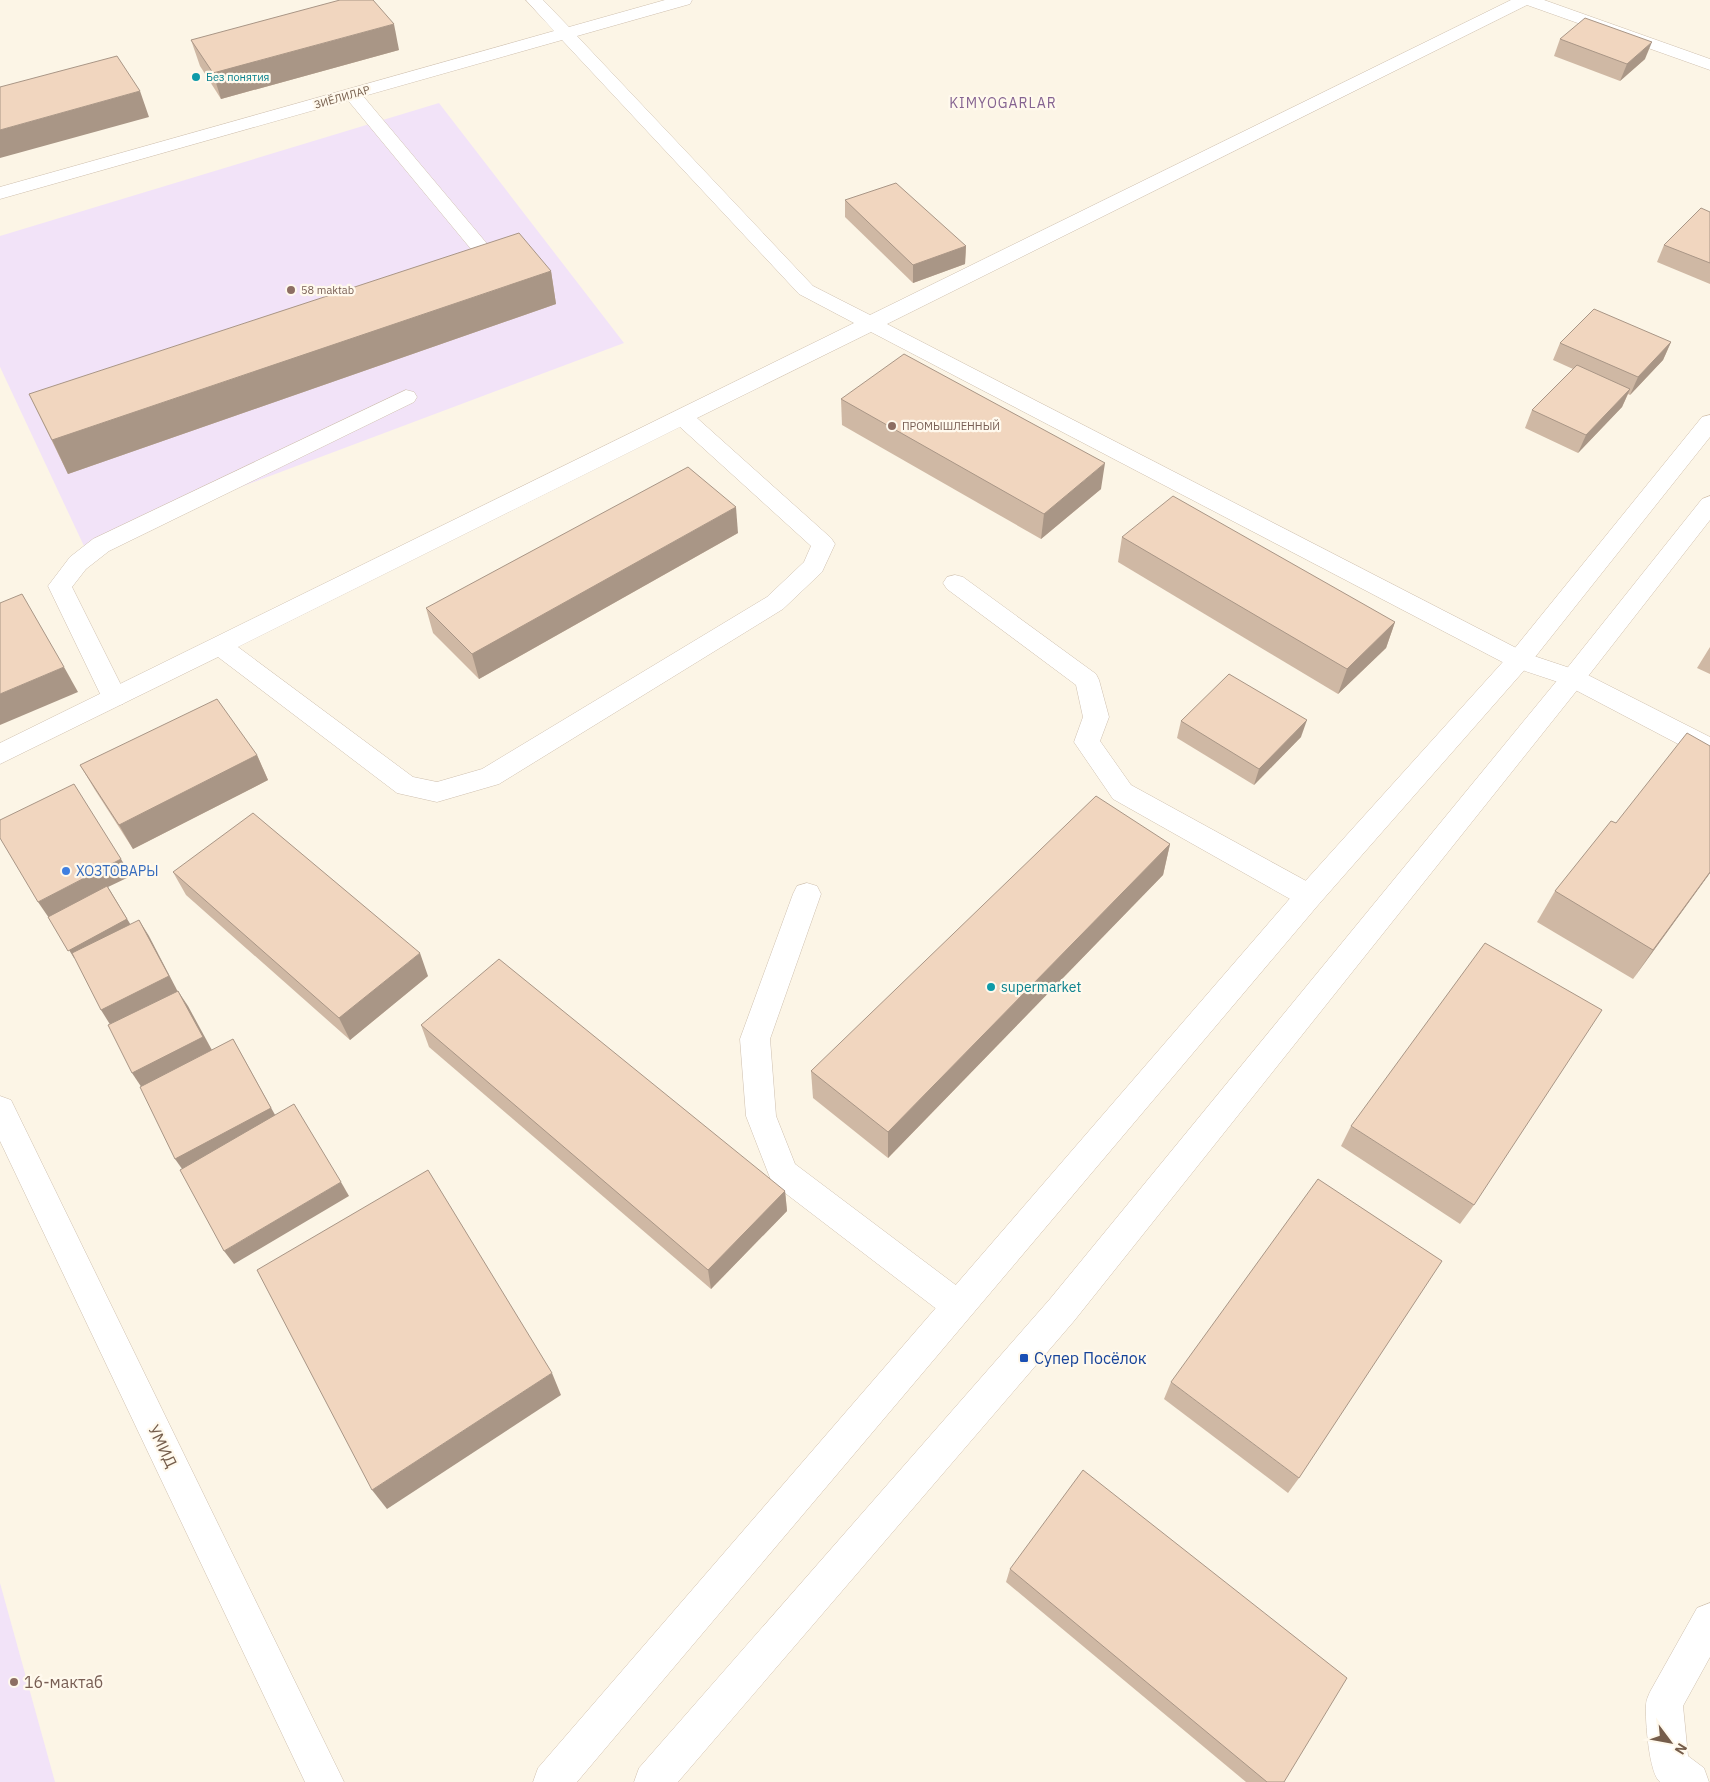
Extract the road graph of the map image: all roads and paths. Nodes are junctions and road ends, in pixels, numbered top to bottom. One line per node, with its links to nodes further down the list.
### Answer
1 (534, 0): 4 (street)
2 (684, 0): 4 (street, ЗИЁЛИЛАР)
3 (1526, 0): 5 (street); 9 (street)
4 (565, 34): 6 (street, ЗИЁЛИЛАР); 9 (street)
5 (1710, 65)
6 (352, 94): 7 (street, ЗИЁЛИЛАР); 8 (street)
7 (0, 193)
8 (492, 262)
9 (869, 323): 11 (street); 16 (street)
10 (406, 397): 18 (street)
11 (681, 416): 15 (street); 15 (street)
12 (1710, 422): 16 (street)
13 (1710, 504): 17 (street)
14 (955, 583): 22 (street)
15 (220, 645): 18 (street)
16 (1519, 660): 17 (street); 22 (street)
17 (1574, 678): 19 (street); 28 (street)
18 (114, 697): 20 (street)
19 (1710, 749)
20 (0, 754)
21 (807, 894): 24 (street)
22 (1309, 896): 24 (street)
23 (0, 1109): 26 (street, УМИД)
24 (958, 1306): 27 (street)
25 (1710, 1621): 29 (street)
26 (325, 1782)
27 (552, 1782)
28 (653, 1782)
29 (1690, 1782)

